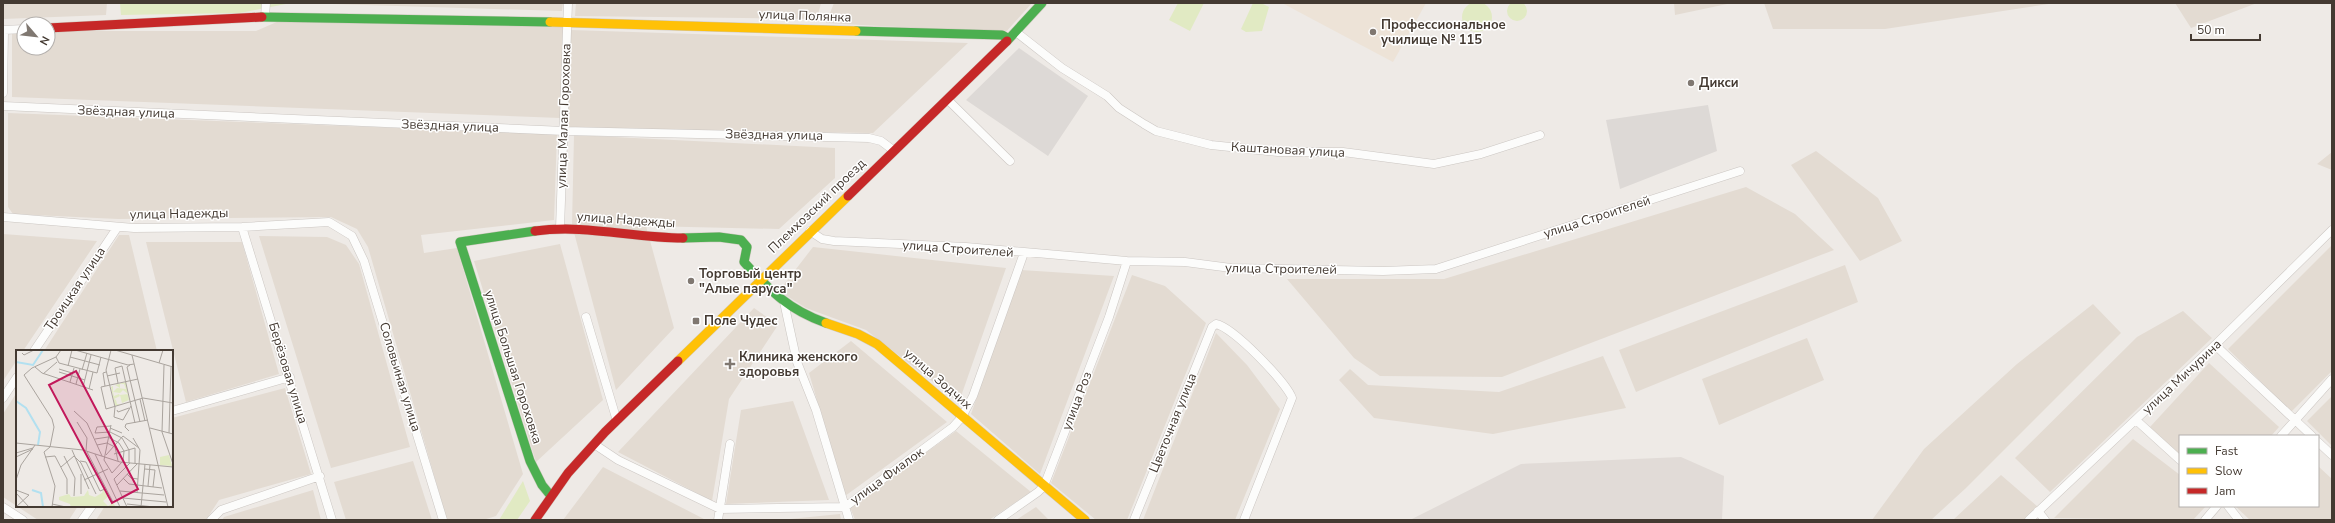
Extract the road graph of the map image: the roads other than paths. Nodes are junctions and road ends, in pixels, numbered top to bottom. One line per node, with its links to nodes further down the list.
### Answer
1 (266, 3): 4 (street)
2 (568, 3): 5 (street, улица Малая Гороховка)
3 (1042, 3): 8 (street, Племхозский проезд)
4 (265, 17): 5 (street, улица Полянка); 6 (street, улица Полянка)
5 (567, 22): 9 (street, улица Полянка); 13 (street, улица Малая Гороховка)
6 (56, 28)
7 (16, 29): 10 (street)
8 (1016, 32): 9 (street, Племхозский проезд); 14 (street, Каштановая улица)
9 (1009, 39): 11 (street, Племхозский проезд)
10 (3, 93)
11 (946, 99): 15 (street, Племхозский проезд); 16 (street)
12 (3, 106): 13 (street, Звёздная улица)
13 (564, 131): 15 (street, Звёздная улица); 21 (street, улица Малая Гороховка)
14 (1540, 134)
15 (893, 150): 23 (street, Племхозский проезд)
16 (1010, 161)
17 (1740, 171): 27 (street, улица Строителей)
18 (3, 217): 20 (street, улица Надежды)
19 (242, 227): 20 (street, улица Надежды); 24 (street, улица Надежды); 33 (street, Берёзовая улица)
20 (116, 228): 32 (street, Троицкая улица)
21 (560, 228): 25 (street, улица Надежды); 28 (street, улица Надежды)
22 (2332, 230): 31 (street, улица Мичурина)
23 (810, 231): 26 (street, улица Строителей); 28 (street, Племхозский проезд)
24 (352, 236): 63 (street, Соловьиная улица)
25 (460, 242): 51 (street, улица Большая Гороховка)
26 (1024, 253): 27 (street, улица Строителей); 38 (street, улица Фиалок)
27 (1127, 261): 50 (street, улица Роз)
28 (760, 280): 29 (street, улица Зодчих); 41 (street, Племхозский проезд)
29 (784, 302): 38 (street, улица Зодчих); 54 (street)
30 (586, 317): 41 (street)
31 (2215, 346): 39 (street, улица Мичурина); 40 (street)
32 (35, 350)
33 (290, 377): 37 (street); 49 (street, Берёзовая улица)
34 (16, 378): 36 (street)
35 (2332, 380): 40 (street)
36 (3, 398)
37 (173, 411)
38 (962, 417): 50 (street, улица Зодчих); 54 (street, улица Фиалок)
39 (2136, 420): 48 (street); 58 (street, улица Мичурина)
40 (2295, 420): 42 (street); 43 (street)
41 (617, 421): 45 (street, Племхозский проезд)
42 (2282, 435)
43 (2311, 435)
44 (2319, 443): 47 (street)
45 (594, 444): 51 (street, Племхозский проезд); 57 (street, улица Фиалок)
46 (730, 444): 57 (street)
47 (2332, 455)
48 (2179, 459)
49 (320, 476): 61 (street); 62 (street, Берёзовая улица)
50 (1044, 486): 67 (street, улица Роз); 68 (street, улица Зодчих)
51 (551, 496): 64 (street, Племхозский проезд)
52 (3, 507): 59 (street)
53 (91, 507): 60 (street)
54 (845, 507): 57 (street, улица Фиалок); 66 (street)
55 (2216, 507): 73 (street)
56 (2229, 507): 74 (street)
57 (720, 509): 65 (street)
58 (2038, 511): 71 (street, улица Мичурина); 72 (street)
59 (23, 520)
60 (82, 520)
61 (211, 520)
62 (332, 520)
63 (443, 520)
64 (536, 520)
65 (718, 520)
66 (849, 520)
67 (998, 520)
68 (1085, 520)
69 (1134, 520): 70 (street, Цветочная улица)
70 (1244, 520)
71 (2029, 520)
72 (2046, 520)
73 (2205, 520)
74 (2239, 520)

